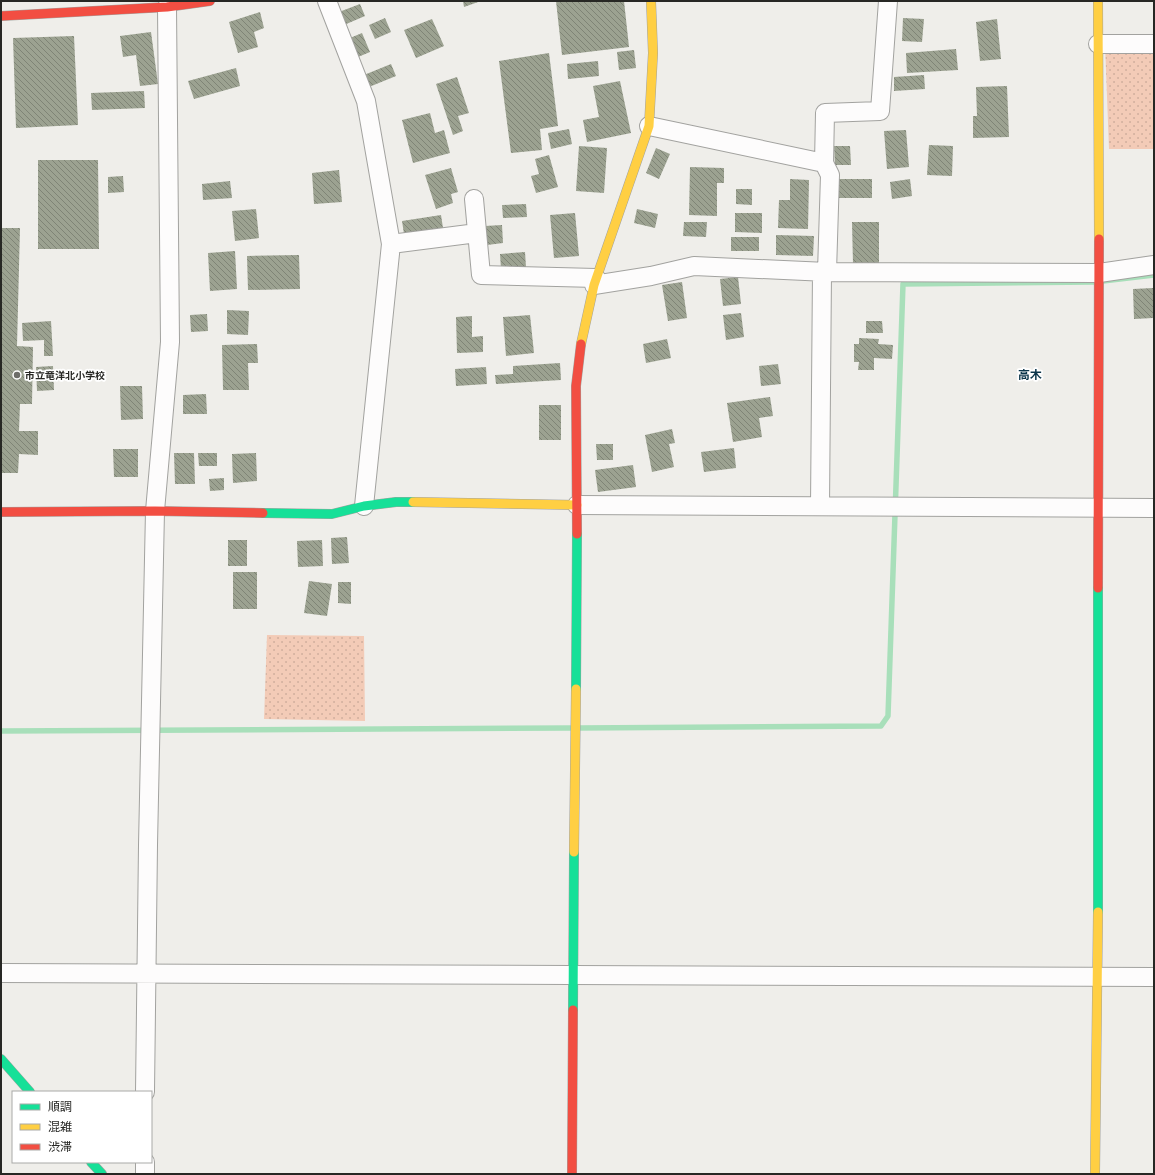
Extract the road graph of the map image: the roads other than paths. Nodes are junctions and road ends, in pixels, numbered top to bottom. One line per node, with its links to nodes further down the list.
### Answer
1 (210, 1): 7 (street)
2 (327, 1): 15 (street)
3 (650, 1): 11 (street)
4 (888, 1): 12 (street)
5 (1098, 1): 9 (street)
6 (110, 6): 7 (street); 8 (street)
7 (167, 6): 25 (street)
8 (1, 16)
9 (1098, 44): 10 (street); 18 (street)
10 (1154, 44)
11 (650, 126): 12 (street); 19 (street)
12 (824, 163): 17 (street)
13 (474, 199): 14 (street)
14 (477, 233): 15 (street); 19 (street)
15 (391, 244): 21 (street)
16 (1154, 265): 18 (street)
17 (825, 272): 18 (street); 19 (street); 22 (street)
18 (1099, 273): 23 (street)
19 (595, 281): 20 (street)
20 (577, 505): 21 (street); 22 (street); 29 (street)
21 (364, 506): 25 (street)
22 (820, 506): 23 (street)
23 (1098, 508): 24 (street); 30 (street)
24 (1154, 508)
25 (155, 511): 26 (street); 28 (street)
26 (1, 512)
27 (1, 973): 28 (street)
28 (146, 973): 29 (street); 34 (street)
29 (574, 974): 30 (street); 39 (street)
30 (1098, 977): 31 (street); 40 (street)
31 (1154, 977)
32 (1, 1060): 33 (street)
33 (29, 1091)
34 (145, 1091)
35 (92, 1163): 37 (street)
36 (145, 1163): 38 (street)
37 (102, 1174)
38 (145, 1174)
39 (572, 1174)
40 (1095, 1174)

